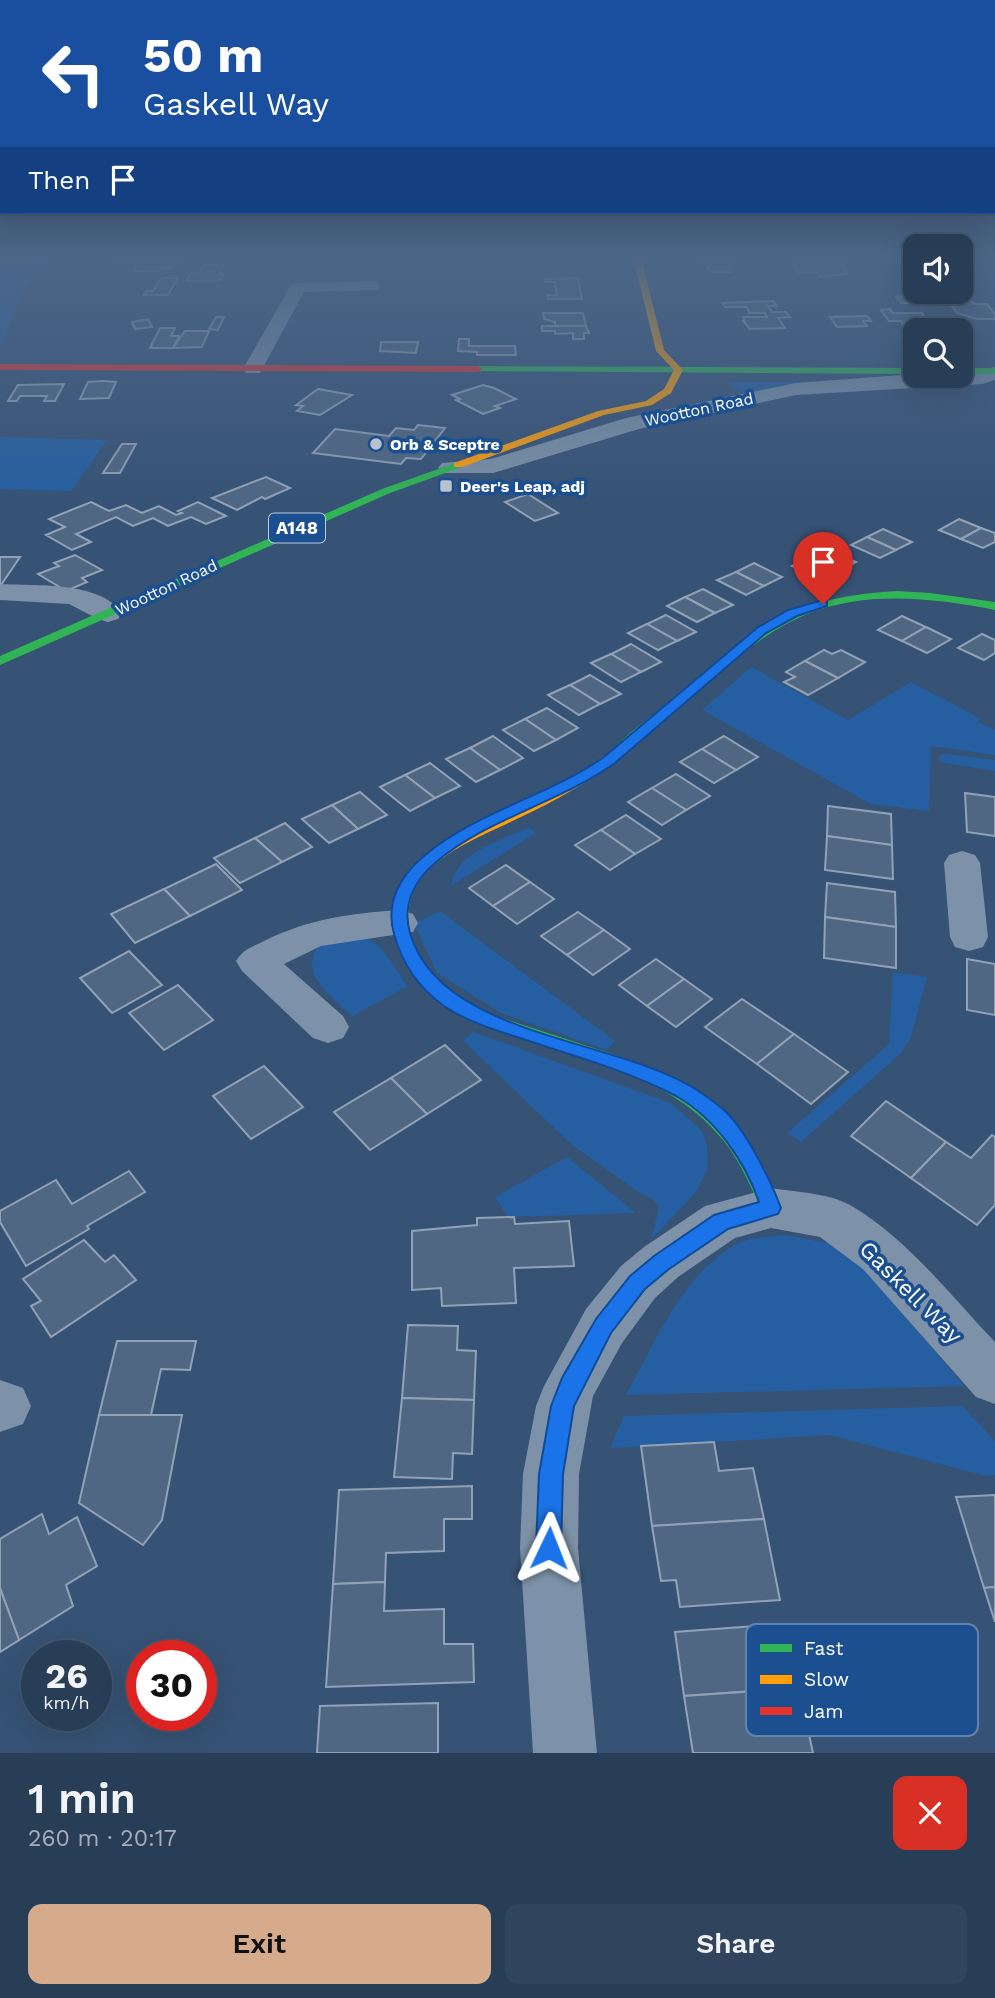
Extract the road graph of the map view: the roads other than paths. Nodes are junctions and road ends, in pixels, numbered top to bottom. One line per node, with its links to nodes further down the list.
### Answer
1 (267, 343): 5 (street)
2 (658, 343): 3 (main road)
3 (660, 351): 6 (main road); 10 (main road, Wootton Road)
4 (0, 367): 5 (main road)
5 (253, 369): 10 (main road)
6 (679, 370): 7 (main road); 10 (main road); 11 (main road, Wootton Road / A148)
7 (903, 371)
8 (973, 371): 9 (main road)
9 (995, 372): 12 (street, Wootton Road)
10 (632, 382): 11 (main road, Wootton Road / A148)
11 (601, 413): 12 (main road, Wootton Road / A148)
12 (450, 468): 15 (main road, Wootton Road / A148)
13 (0, 592): 15 (street)
14 (995, 606): 18 (main road)
15 (108, 613): 16 (main road, Wootton Road / A148)
16 (0, 661)
17 (975, 887): 19 (street)
18 (399, 923): 20 (street); 21 (main road)
19 (969, 937)
20 (328, 1027)
21 (771, 1208): 22 (street, Gaskell Way); 23 (street)
22 (995, 1379)
23 (565, 1753)

